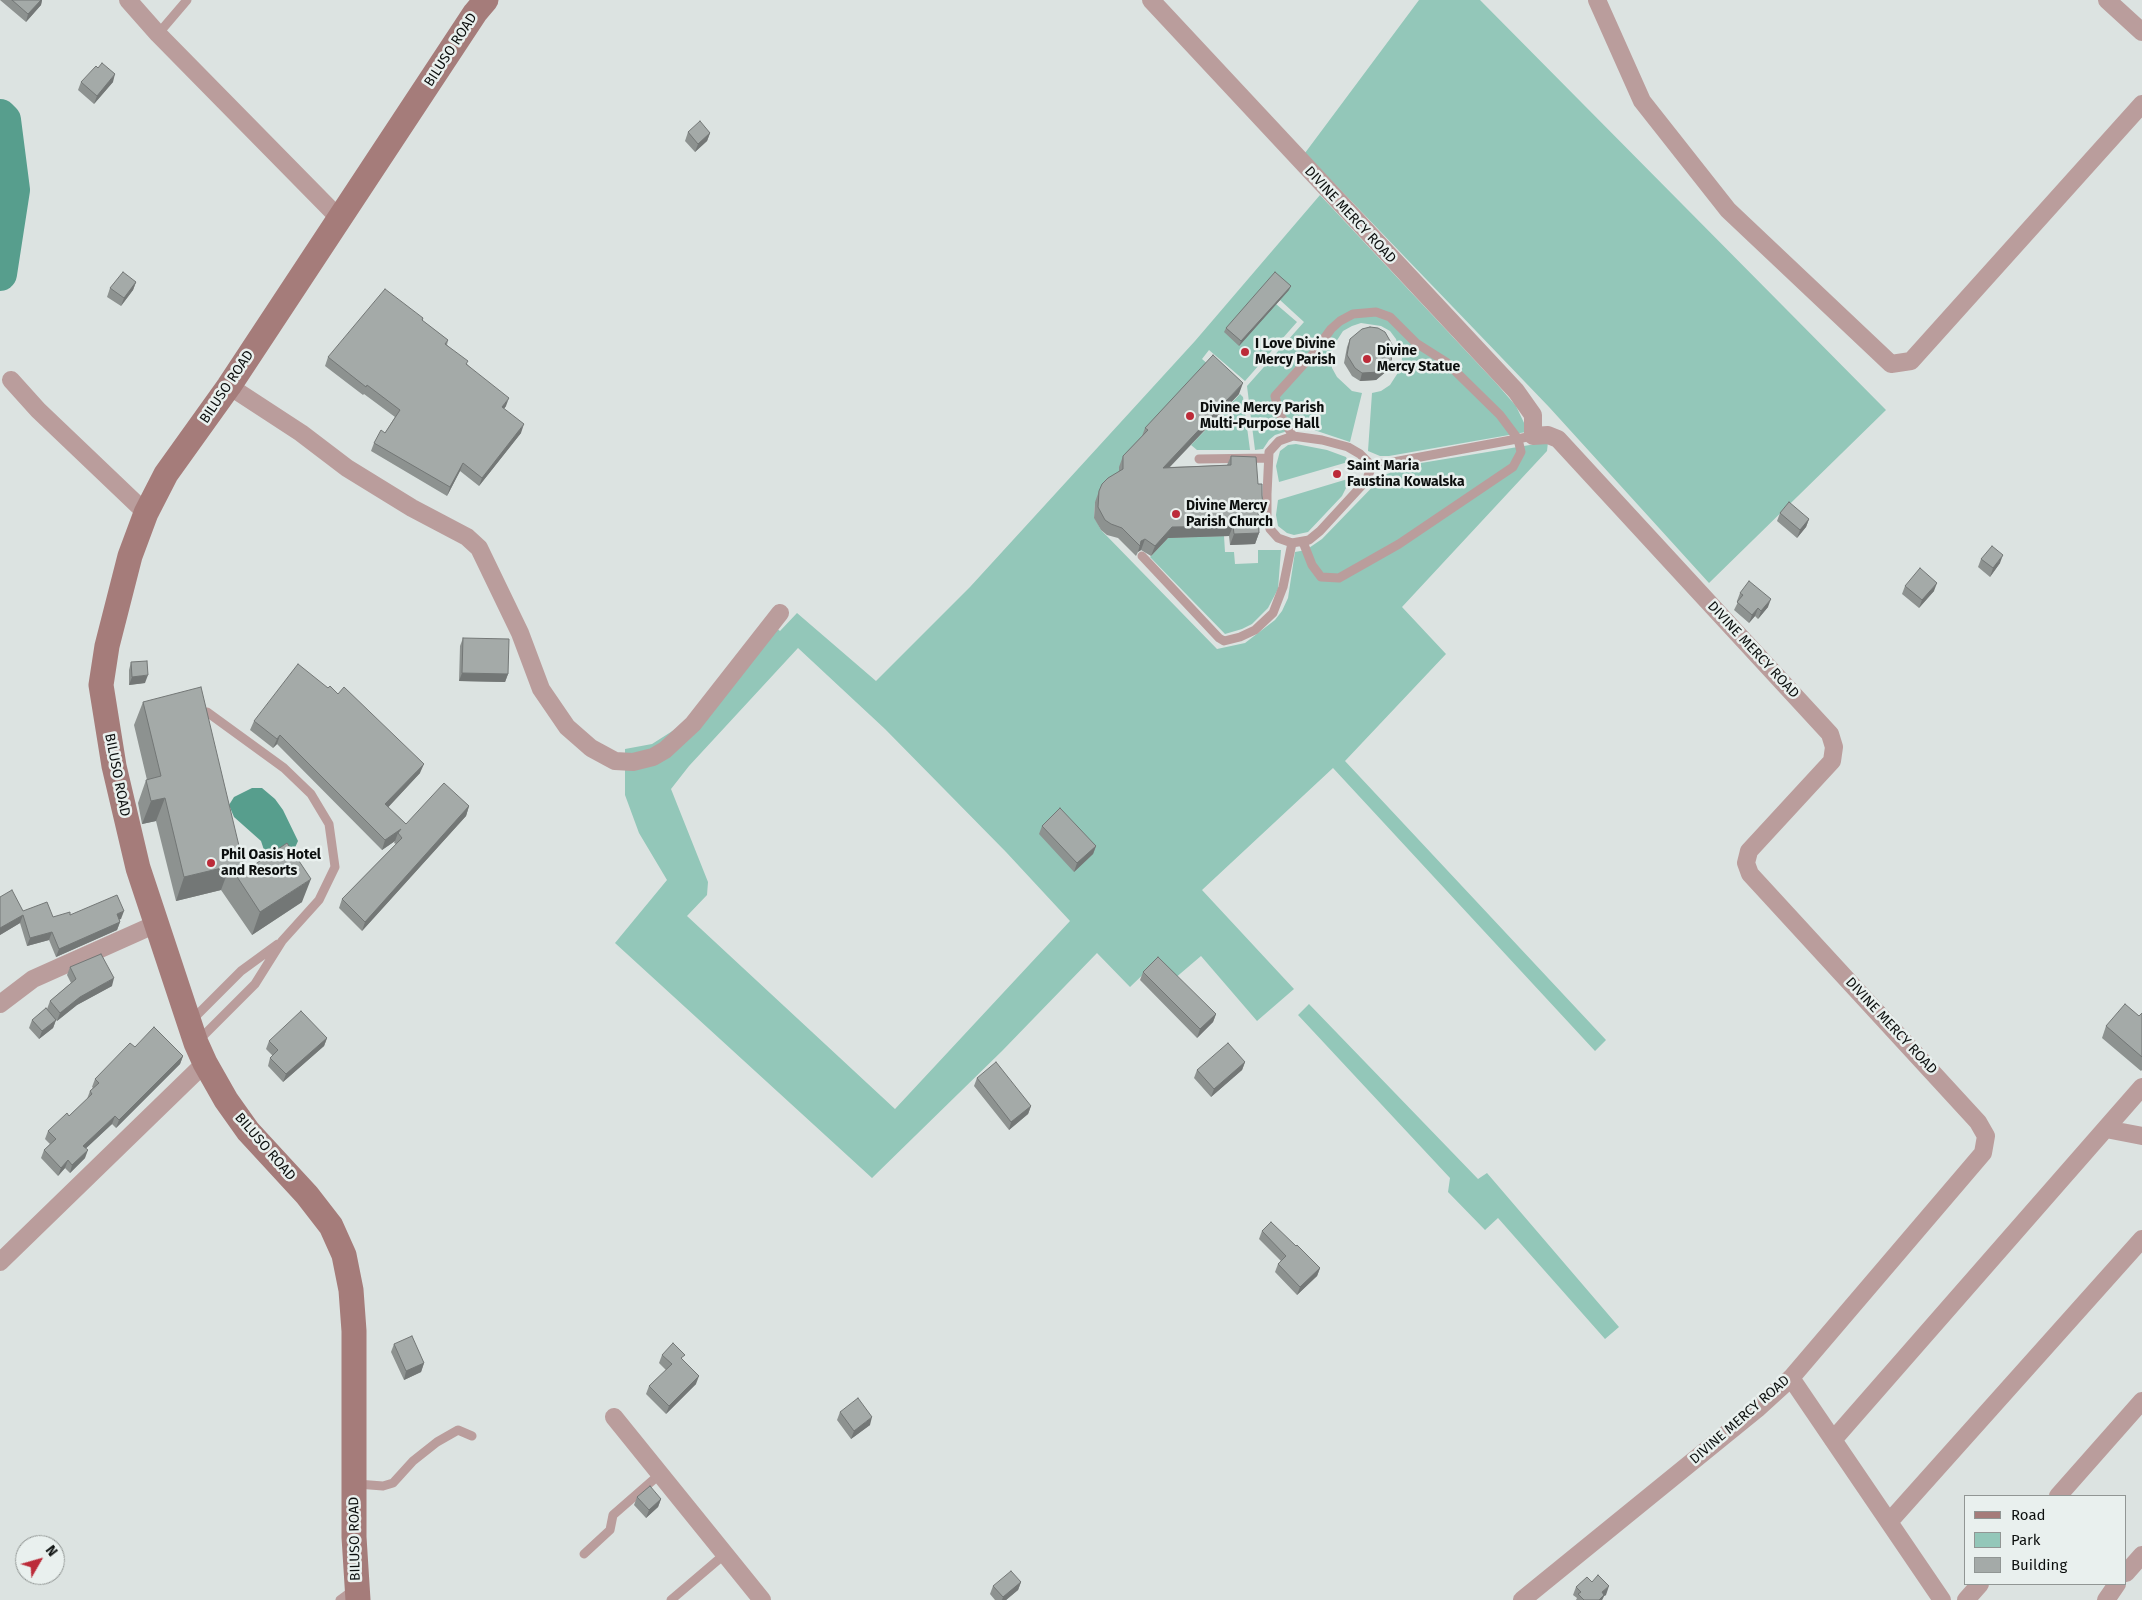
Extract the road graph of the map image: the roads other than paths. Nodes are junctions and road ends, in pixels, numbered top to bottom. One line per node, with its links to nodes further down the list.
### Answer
1 (128, 0): 8 (street)
2 (187, 0): 8 (lane)
3 (486, 0): 10 (street, BILUSO ROAD)
4 (1151, 0): 14 (street, DIVINE MERCY ROAD)
5 (1597, 0): 9 (street)
6 (2107, 0): 7 (street)
7 (2142, 32)
8 (158, 34): 10 (street)
9 (2142, 104)
10 (339, 218): 12 (street, BILUSO ROAD)
11 (11, 380): 18 (street)
12 (229, 386): 18 (street, BILUSO ROAD); 22 (street)
13 (1293, 436): 14 (lane); 15 (lane); 17 (lane)
14 (1526, 438): 17 (lane, DIVINE MERCY ROAD); 19 (lane); 33 (street, DIVINE MERCY ROAD)
15 (1268, 458): 16 (lane); 20 (lane)
16 (1200, 459)
17 (1372, 466): 19 (lane)
18 (146, 513): 24 (street, BILUSO ROAD)
19 (1303, 542): 20 (lane)
20 (1292, 543): 21 (lane)
21 (1142, 556)
22 (780, 613)
23 (207, 712): 25 (lane)
24 (156, 924): 26 (street); 27 (street, BILUSO ROAD)
25 (282, 941): 27 (lane); 27 (lane)
26 (0, 1004)
27 (196, 1043): 32 (street); 39 (street, BILUSO ROAD)
28 (2142, 1087): 29 (street)
29 (2106, 1129): 30 (street); 37 (street)
30 (2142, 1136)
31 (2142, 1239): 41 (street)
32 (0, 1262)
33 (1791, 1378): 37 (street); 51 (street, DIVINE MERCY ROAD)
34 (2142, 1401): 40 (street)
35 (614, 1417): 38 (street)
36 (472, 1436): 39 (lane)
37 (1833, 1440): 41 (street)
38 (660, 1474): 42 (lane); 43 (street)
39 (354, 1484): 48 (street, BILUSO ROAD)
40 (2059, 1495)
41 (1889, 1522): 52 (street)
42 (584, 1554)
43 (725, 1554): 49 (lane); 50 (street)
44 (2142, 1555): 45 (street)
45 (2127, 1572)
46 (1979, 1585): 53 (street)
47 (2116, 1585): 54 (street)
48 (351, 1596)
49 (671, 1600)
50 (762, 1600)
51 (1522, 1600)
52 (1942, 1600)
53 (1966, 1600)
54 (2106, 1600)

